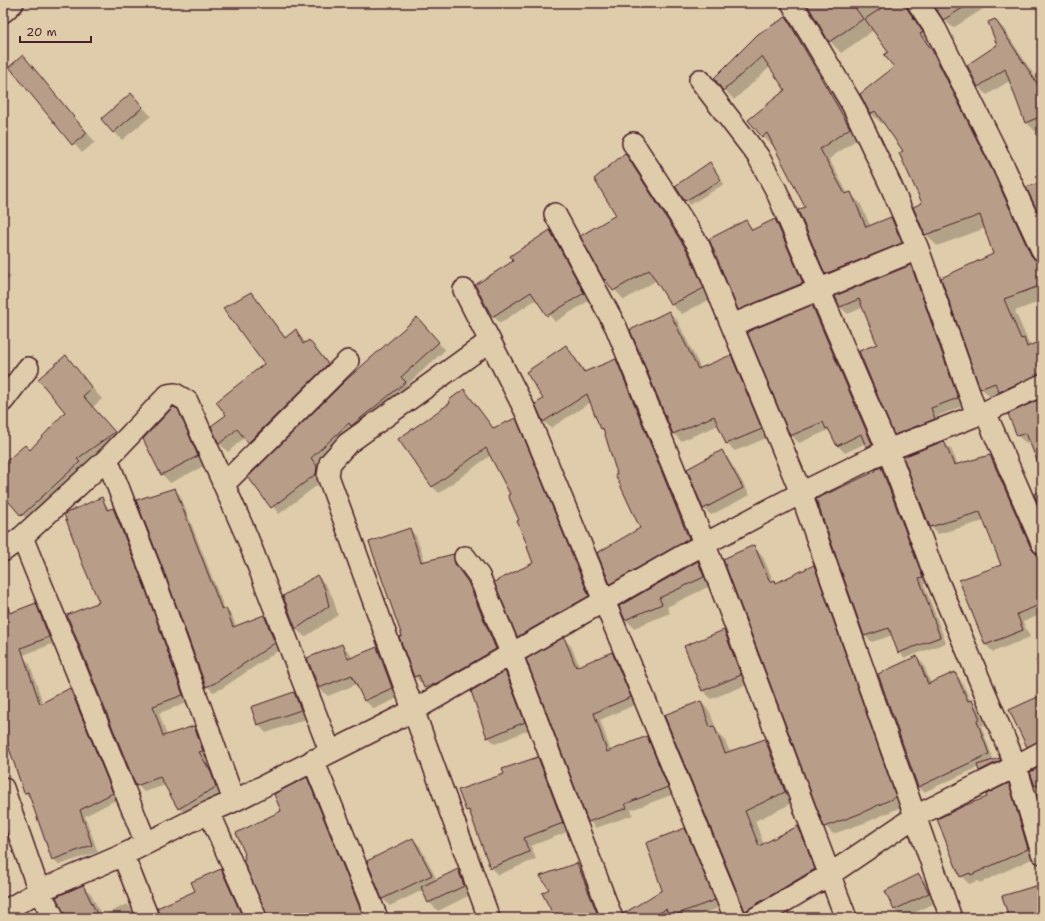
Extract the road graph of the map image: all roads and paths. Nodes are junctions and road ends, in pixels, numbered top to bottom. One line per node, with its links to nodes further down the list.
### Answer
1 (13, 3): 4 (street)
2 (792, 3): 8 (street)
3 (918, 3): 9 (street)
4 (3, 12)
5 (700, 80): 11 (street)
6 (633, 143): 12 (street)
7 (555, 214): 25 (street)
8 (918, 249): 11 (street); 18 (street)
9 (1042, 250)
10 (464, 290): 13 (street)
11 (818, 290): 12 (street); 19 (street)
12 (732, 325): 22 (street)
13 (490, 341): 28 (street); 30 (street)
14 (348, 361): 21 (street)
15 (28, 368): 17 (street)
16 (1042, 384): 18 (street)
17 (3, 401)
18 (981, 414): 19 (street); 24 (street)
19 (888, 450): 22 (street); 33 (street)
20 (106, 459): 21 (street); 23 (street); 35 (street)
21 (224, 484): 32 (street)
22 (801, 493): 25 (street); 37 (street)
23 (22, 537): 26 (street); 38 (street)
24 (1042, 542)
25 (705, 545): 28 (street); 41 (street)
26 (3, 551)
27 (465, 557): 29 (street)
28 (604, 601): 29 (street); 50 (street)
29 (512, 654): 30 (street); 49 (street)
30 (414, 710): 32 (street); 48 (street)
31 (1042, 752): 33 (street)
32 (322, 756): 35 (street); 47 (street)
33 (1016, 766): 37 (street); 39 (street)
34 (4, 793): 42 (street)
35 (234, 801): 36 (street)
36 (209, 812): 38 (street); 46 (street)
37 (916, 816): 41 (street); 53 (street)
38 (146, 843): 40 (street)
39 (1042, 852)
40 (123, 855): 42 (street); 45 (street)
41 (829, 875): 51 (street); 52 (street)
42 (39, 891): 43 (street); 44 (street)
43 (3, 912)
44 (54, 918)
45 (148, 918)
46 (256, 918)
47 (377, 918)
48 (489, 918)
49 (612, 918)
50 (735, 918)
51 (756, 918)
52 (846, 918)
53 (951, 918)

